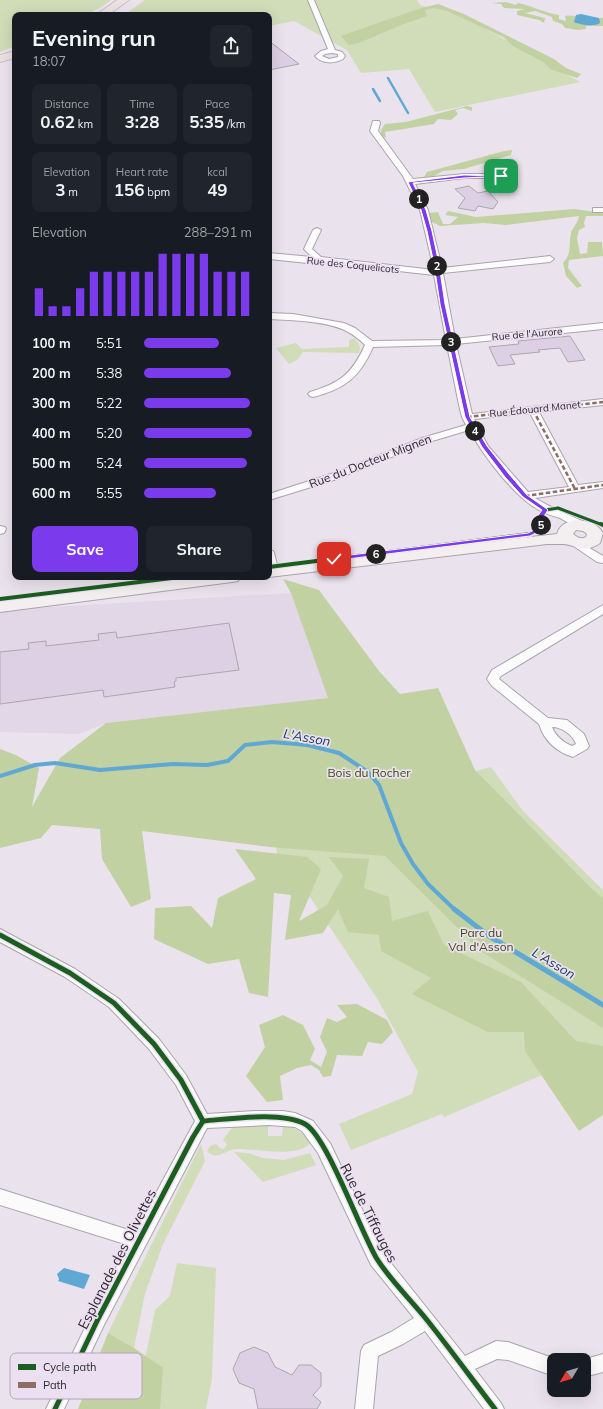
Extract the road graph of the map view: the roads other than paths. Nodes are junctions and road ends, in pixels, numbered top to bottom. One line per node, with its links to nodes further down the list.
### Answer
1 (124, 0): 3 (main road)
2 (311, 0): 4 (street)
3 (106, 12)
4 (332, 51)
5 (12, 55): 6 (main road)
6 (0, 59)
7 (375, 125): 9 (street)
8 (501, 176): 9 (street)
9 (410, 182): 14 (street)
10 (317, 230): 12 (street)
11 (272, 256): 12 (street, Rue des Coquelicots)
12 (319, 259): 14 (street, Rue des Coquelicots)
13 (550, 259): 14 (street, Rue des Coquelicots)
14 (438, 272): 17 (street)
15 (272, 316): 18 (street)
16 (603, 326): 17 (street, Rue de l'Aurore)
17 (451, 342): 18 (street, Rue de l'Aurore); 22 (street)
18 (370, 344): 19 (street)
19 (313, 394)
20 (603, 402): 21 (street, Rue Édouard Manet)
21 (533, 410): 22 (street, Rue Édouard Manet); 25 (street)
22 (467, 417): 23 (street)
23 (472, 427): 26 (street, Rue du Docteur Mignen); 27 (street)
24 (603, 485): 25 (street)
25 (575, 489): 27 (street)
26 (272, 496)
27 (525, 496): 28 (street)
28 (546, 510): 29 (street); 29 (street)
29 (584, 534): 30 (street); 31 (main road)
30 (602, 560)
31 (272, 572)
32 (208, 580): 33 (main road)
33 (0, 606)
34 (603, 609): 35 (street)
35 (545, 722)
36 (0, 935): 37 (street)
37 (203, 1121): 39 (street, Esplanade des Olivettes); 40 (street, Rue de Tiffauges)
38 (0, 1197): 39 (street)
39 (139, 1241): 41 (street, Esplanade des Olivettes)
40 (427, 1320): 44 (street, Rue de Tiffauges); 48 (street)
41 (82, 1353)
42 (603, 1363): 45 (street)
43 (547, 1364): 44 (street)
44 (462, 1366): 49 (street, Rue de Tiffauges)
45 (591, 1366)
46 (60, 1399): 47 (street, Esplanade des Olivettes)
47 (55, 1409)
48 (364, 1409)
49 (495, 1409)

